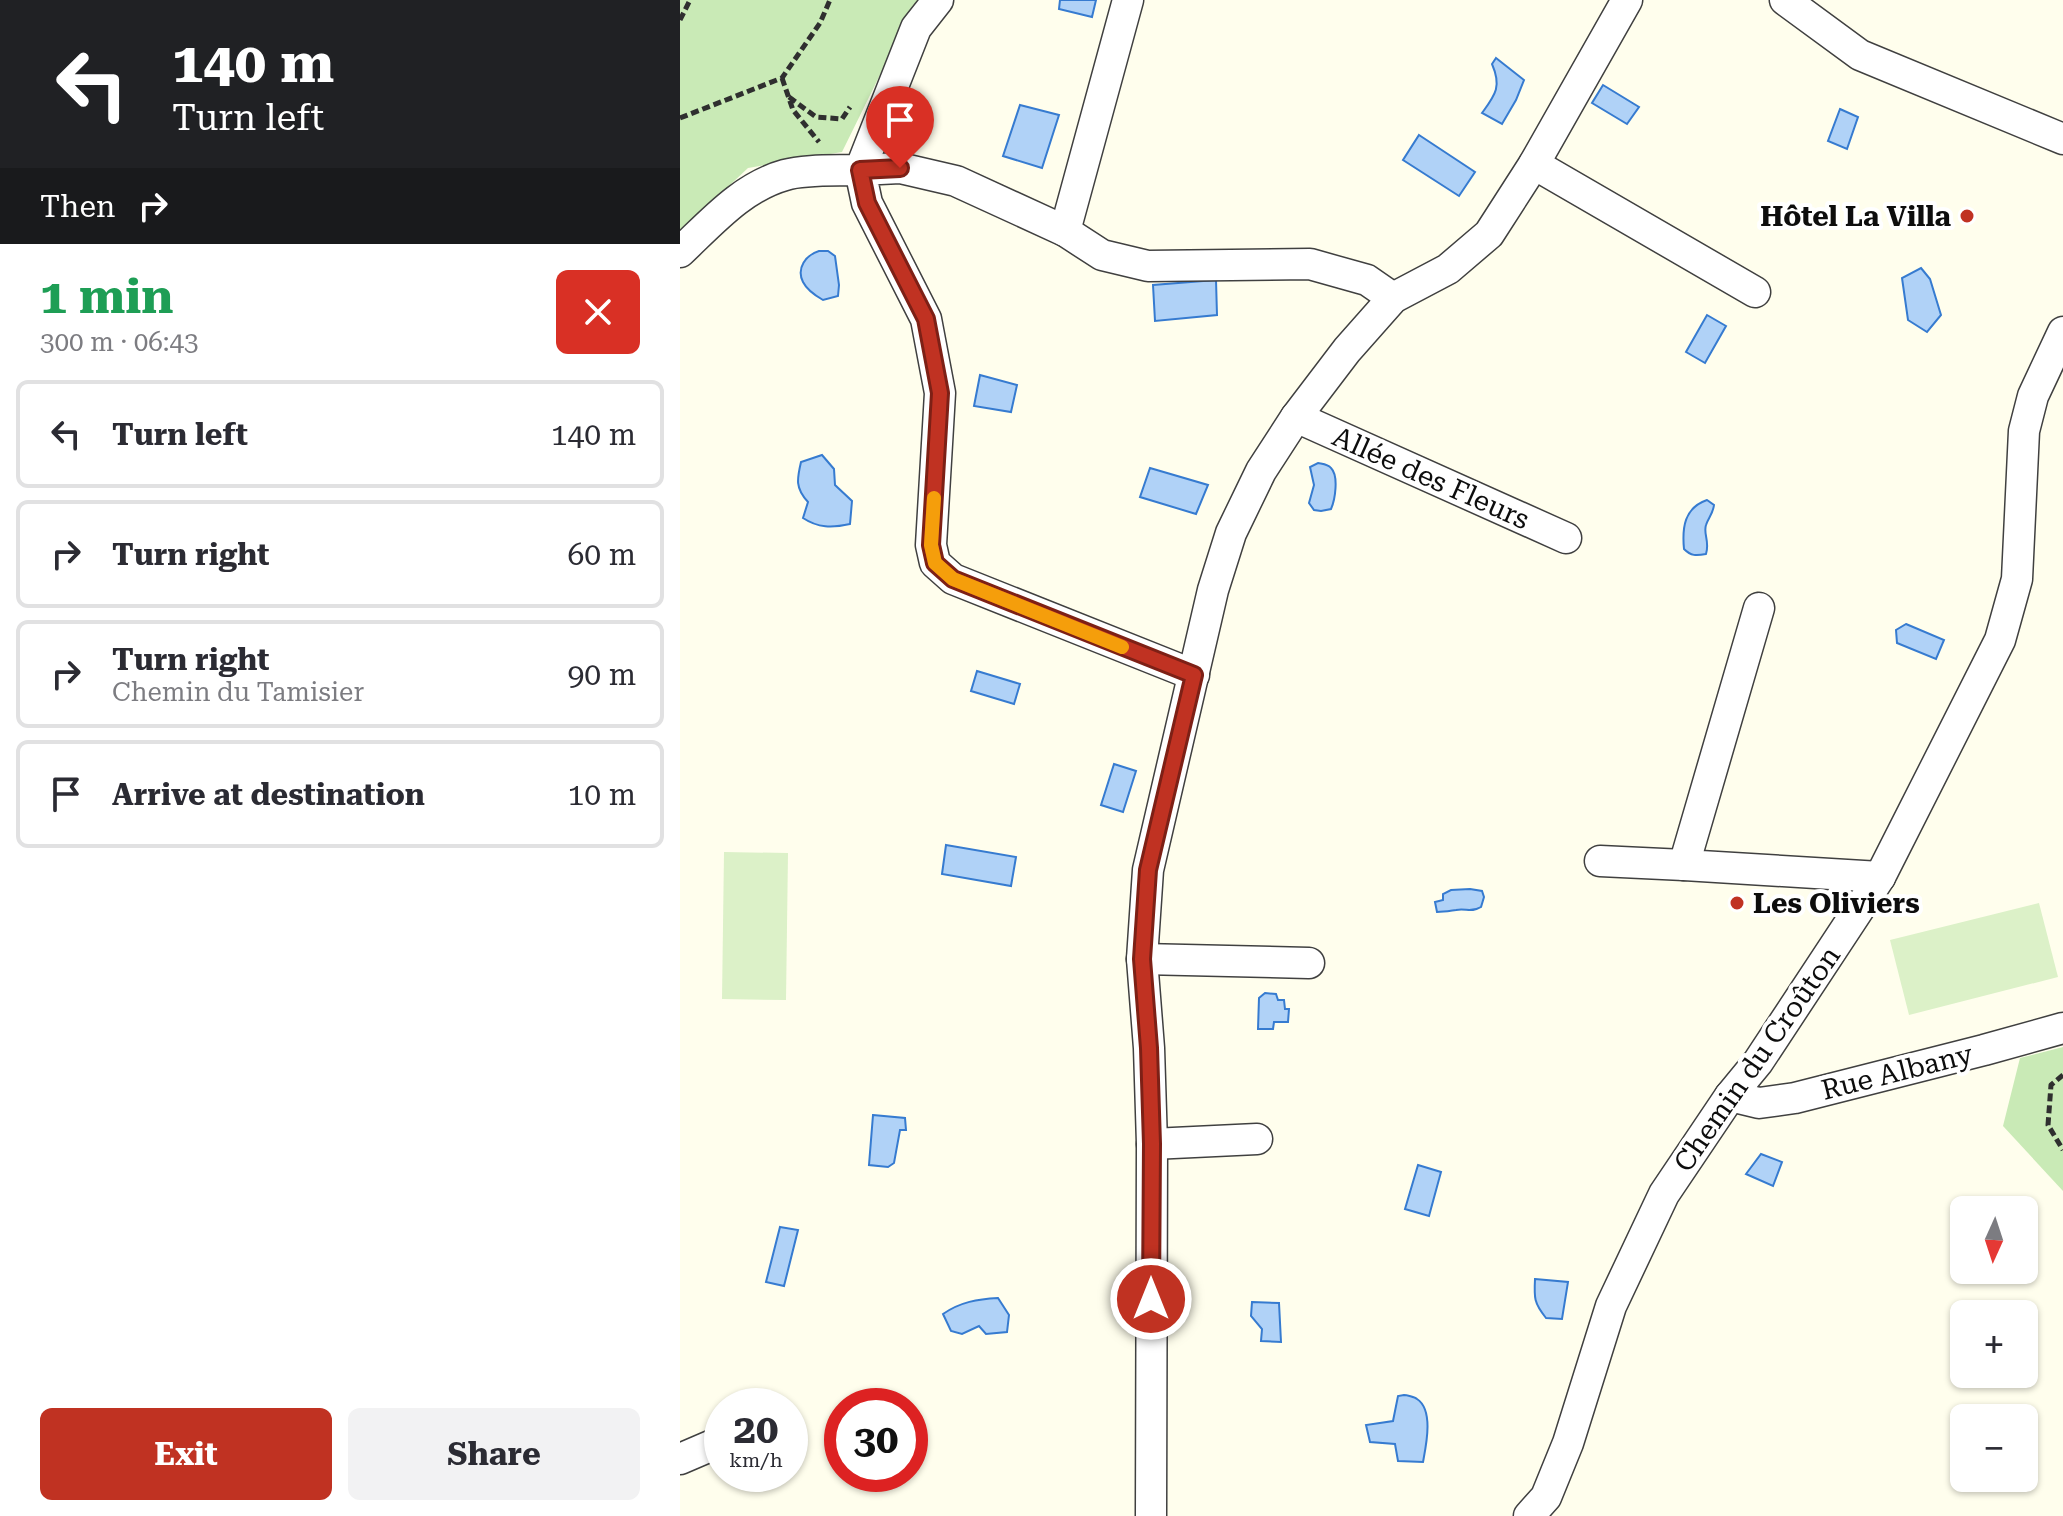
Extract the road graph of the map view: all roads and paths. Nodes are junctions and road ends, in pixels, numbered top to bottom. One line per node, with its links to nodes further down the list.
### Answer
1 (690, 0): 7 (path)
2 (830, 0): 8 (path)
3 (938, 0): 14 (street)
4 (1128, 0): 15 (street)
5 (1627, 0): 13 (street)
6 (1785, 0): 12 (street)
7 (680, 20)
8 (782, 78): 9 (path); 11 (path)
9 (789, 97): 10 (path); 14 (path)
10 (855, 100)
11 (680, 118)
12 (2063, 139)
13 (1534, 164): 17 (street); 18 (street)
14 (849, 171): 15 (street); 16 (street); 23 (street)
15 (1065, 231): 18 (street)
16 (680, 252)
17 (1755, 292)
18 (1393, 298): 20 (street)
19 (2063, 332): 26 (street, Chemin du Croûton)
20 (1296, 417): 21 (street, Allée des Fleurs); 23 (street)
21 (1566, 538)
22 (1759, 608): 25 (street)
23 (1194, 675): 27 (street)
24 (1600, 861): 25 (street)
25 (1684, 865): 26 (street)
26 (1880, 877): 31 (street, Chemin du Croûton)
27 (1142, 959): 28 (street); 33 (street)
28 (1309, 963)
29 (2063, 1028): 31 (street, Rue Albany)
30 (2063, 1075): 34 (path)
31 (1730, 1096): 38 (street, Chemin du Croûton)
32 (1257, 1139): 33 (street)
33 (1152, 1144): 37 (street)
34 (2063, 1150)
35 (704, 1449): 36 (street)
36 (680, 1459)
37 (1151, 1516)
38 (1529, 1516)

